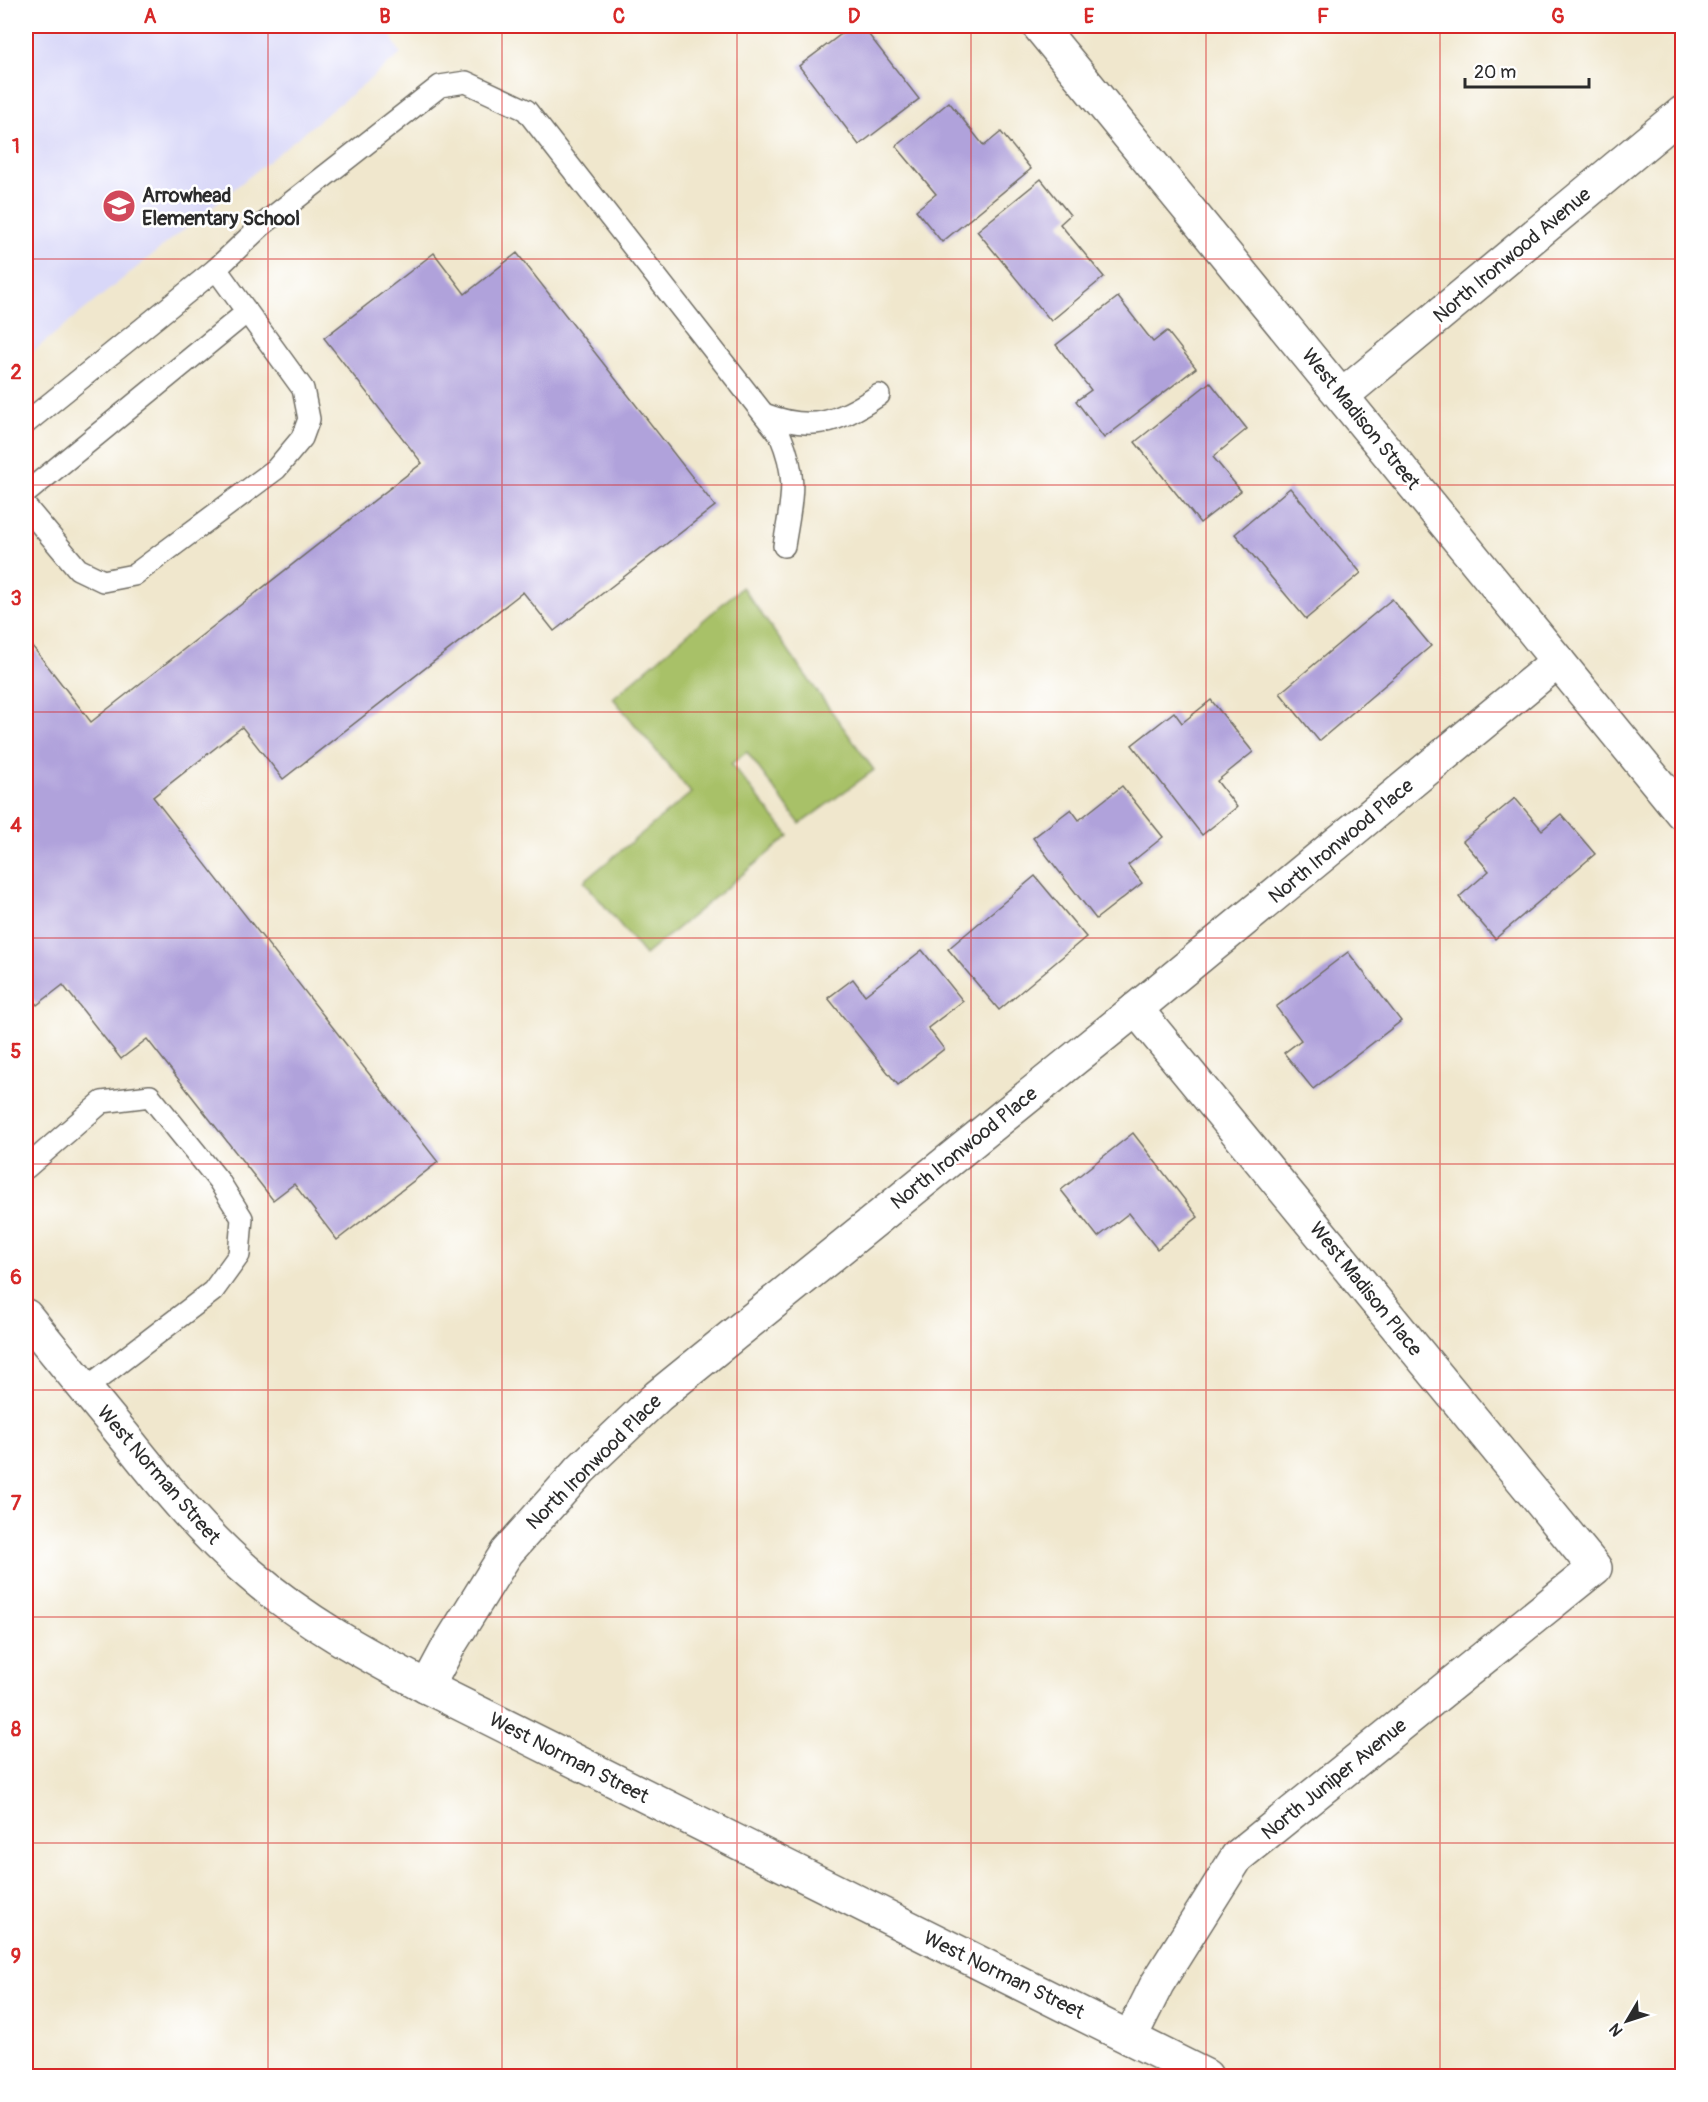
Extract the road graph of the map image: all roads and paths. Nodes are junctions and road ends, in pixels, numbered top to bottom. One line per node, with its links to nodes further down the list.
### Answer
1 (1039, 26): 6 (street, West Madison Street)
2 (1683, 113): 6 (street, North Ironwood Avenue)
3 (216, 269): 4 (lane); 7 (lane); 8 (lane)
4 (247, 312): 9 (lane); 10 (lane)
5 (879, 395): 7 (lane)
6 (1342, 396): 12 (street, West Madison Street)
7 (764, 414): 11 (lane)
8 (26, 423)
9 (26, 493)
10 (26, 507)
11 (784, 546)
12 (1558, 660): 13 (street, West Madison Street); 14 (street, North Ironwood Place)
13 (1682, 811)
14 (1137, 1009): 18 (street, West Madison Place); 19 (street, North Ironwood Place)
15 (26, 1168): 17 (lane)
16 (26, 1316): 17 (street, West Norman Street)
17 (85, 1389): 19 (street, West Norman Street)
18 (1595, 1568): 20 (street, North Juniper Avenue)
19 (427, 1687): 20 (street, West Norman Street)
20 (1130, 2038): 21 (street, West Norman Street)
21 (1206, 2076)

